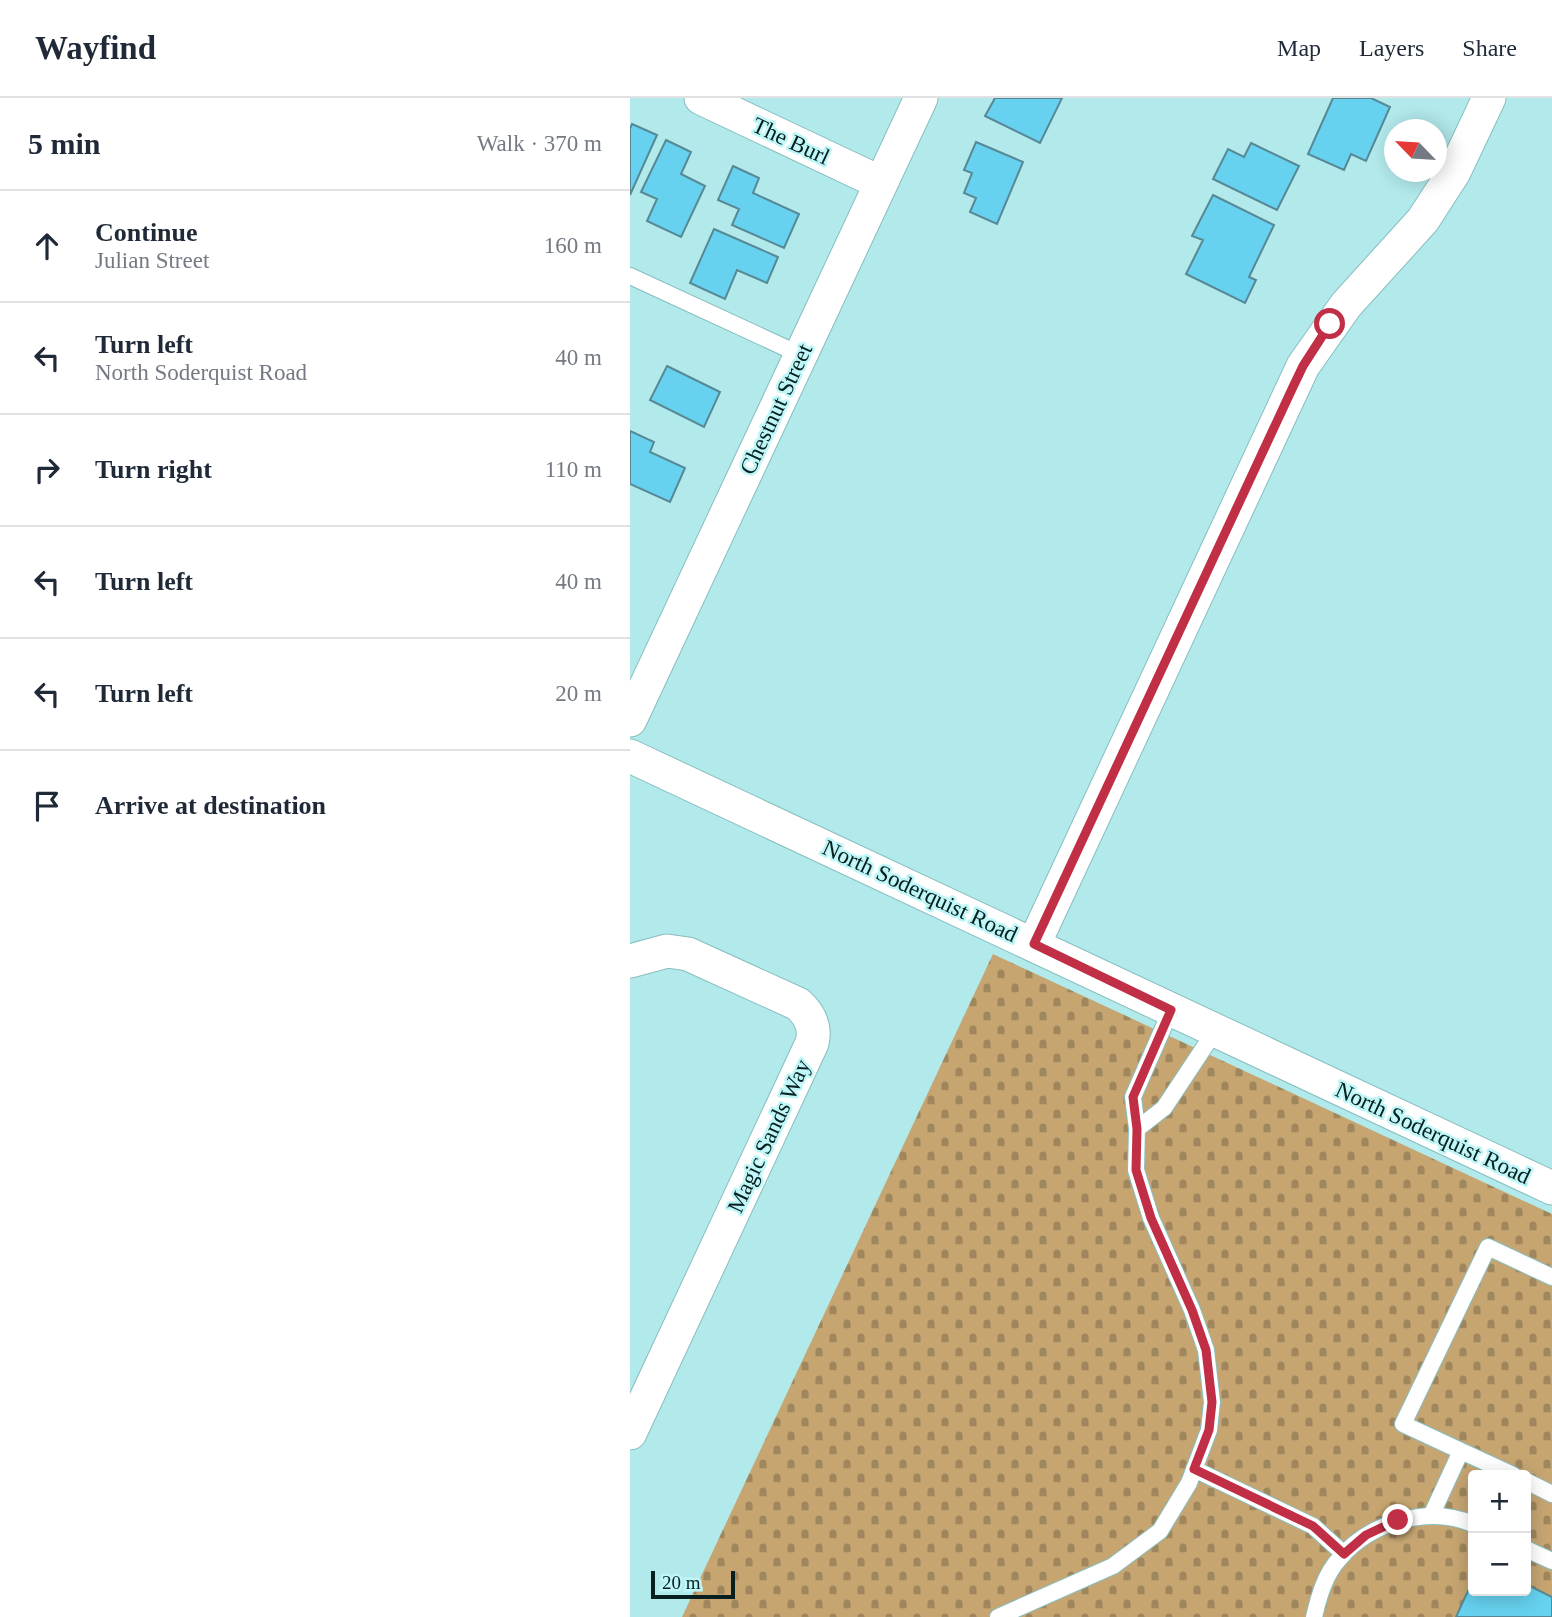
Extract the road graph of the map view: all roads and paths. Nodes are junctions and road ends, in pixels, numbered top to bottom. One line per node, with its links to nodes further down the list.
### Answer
1 (701, 98): 4 (street, The Burl)
2 (921, 98): 4 (street, Chestnut Street)
3 (1489, 98): 9 (street)
4 (881, 183): 6 (street, Chestnut Street)
5 (630, 276): 6 (lane)
6 (802, 355): 7 (street, Chestnut Street)
7 (630, 720)
8 (630, 756): 9 (street, North Soderquist Road)
9 (1034, 944): 11 (street, North Soderquist Road)
10 (630, 961): 16 (street, Magic Sands Way)
11 (1171, 1010): 12 (street, North Soderquist Road); 13 (lane)
12 (1215, 1031): 13 (lane); 14 (street, North Soderquist Road)
13 (1137, 1129): 18 (lane)
14 (1552, 1188)
15 (1552, 1277): 17 (lane)
16 (630, 1433)
17 (1461, 1451): 19 (lane); 22 (lane)
18 (1194, 1469): 25 (lane); 27 (lane)
19 (1502, 1470)
20 (1531, 1484): 21 (lane)
21 (1552, 1494)
22 (1431, 1516): 23 (lane); 25 (lane)
23 (1468, 1523)
24 (1531, 1551): 26 (lane)
25 (1344, 1554): 28 (lane)
26 (1552, 1561)
27 (998, 1617)
28 (1314, 1617)

